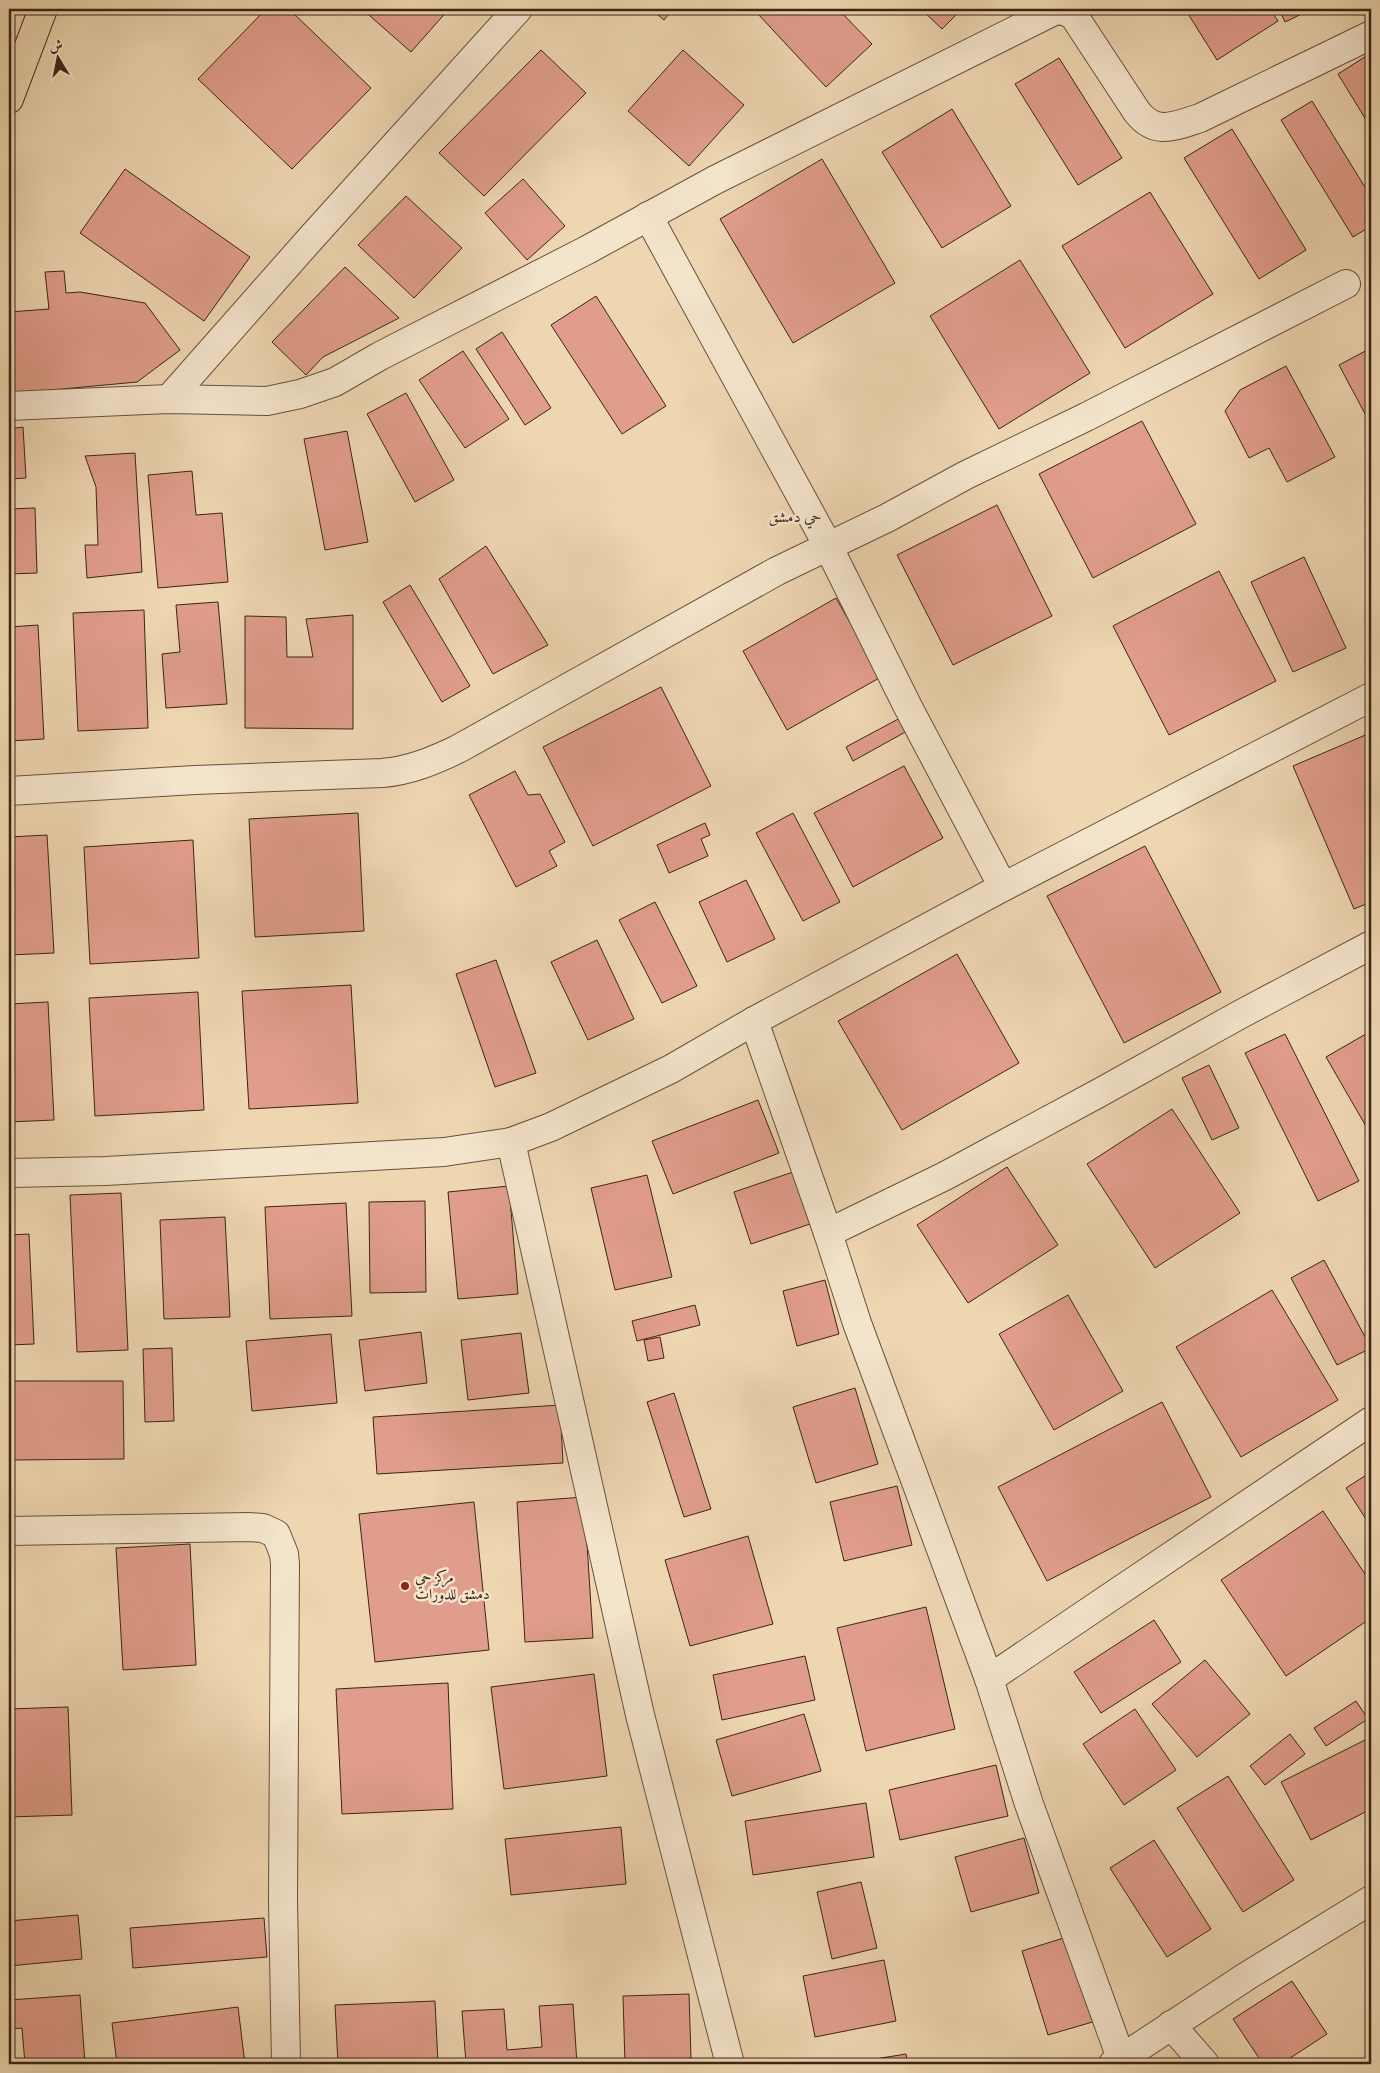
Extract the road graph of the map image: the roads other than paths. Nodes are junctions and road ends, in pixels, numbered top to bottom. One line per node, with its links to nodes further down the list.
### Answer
1 (43, 9): 4 (highway)
2 (518, 9): 7 (street)
3 (1371, 35): 5 (street)
4 (9, 99)
5 (648, 216): 7 (street); 9 (street)
6 (1346, 284): 9 (street)
7 (169, 400): 8 (street)
8 (9, 406)
9 (828, 546): 11 (street); 12 (street)
10 (1371, 697): 12 (street)
11 (9, 791)
12 (1003, 886): 14 (street)
13 (1371, 945): 17 (street)
14 (754, 1022): 15 (street); 17 (street)
15 (510, 1142): 16 (street); 25 (street)
16 (9, 1173)
17 (828, 1233): 20 (street)
18 (1371, 1421): 20 (street)
19 (9, 1532): 24 (street)
20 (989, 1679): 23 (street)
21 (1371, 1900): 22 (street)
22 (1171, 2025): 23 (street); 26 (street)
23 (1117, 2061)
24 (286, 2064)
25 (730, 2064)
26 (1206, 2064)

